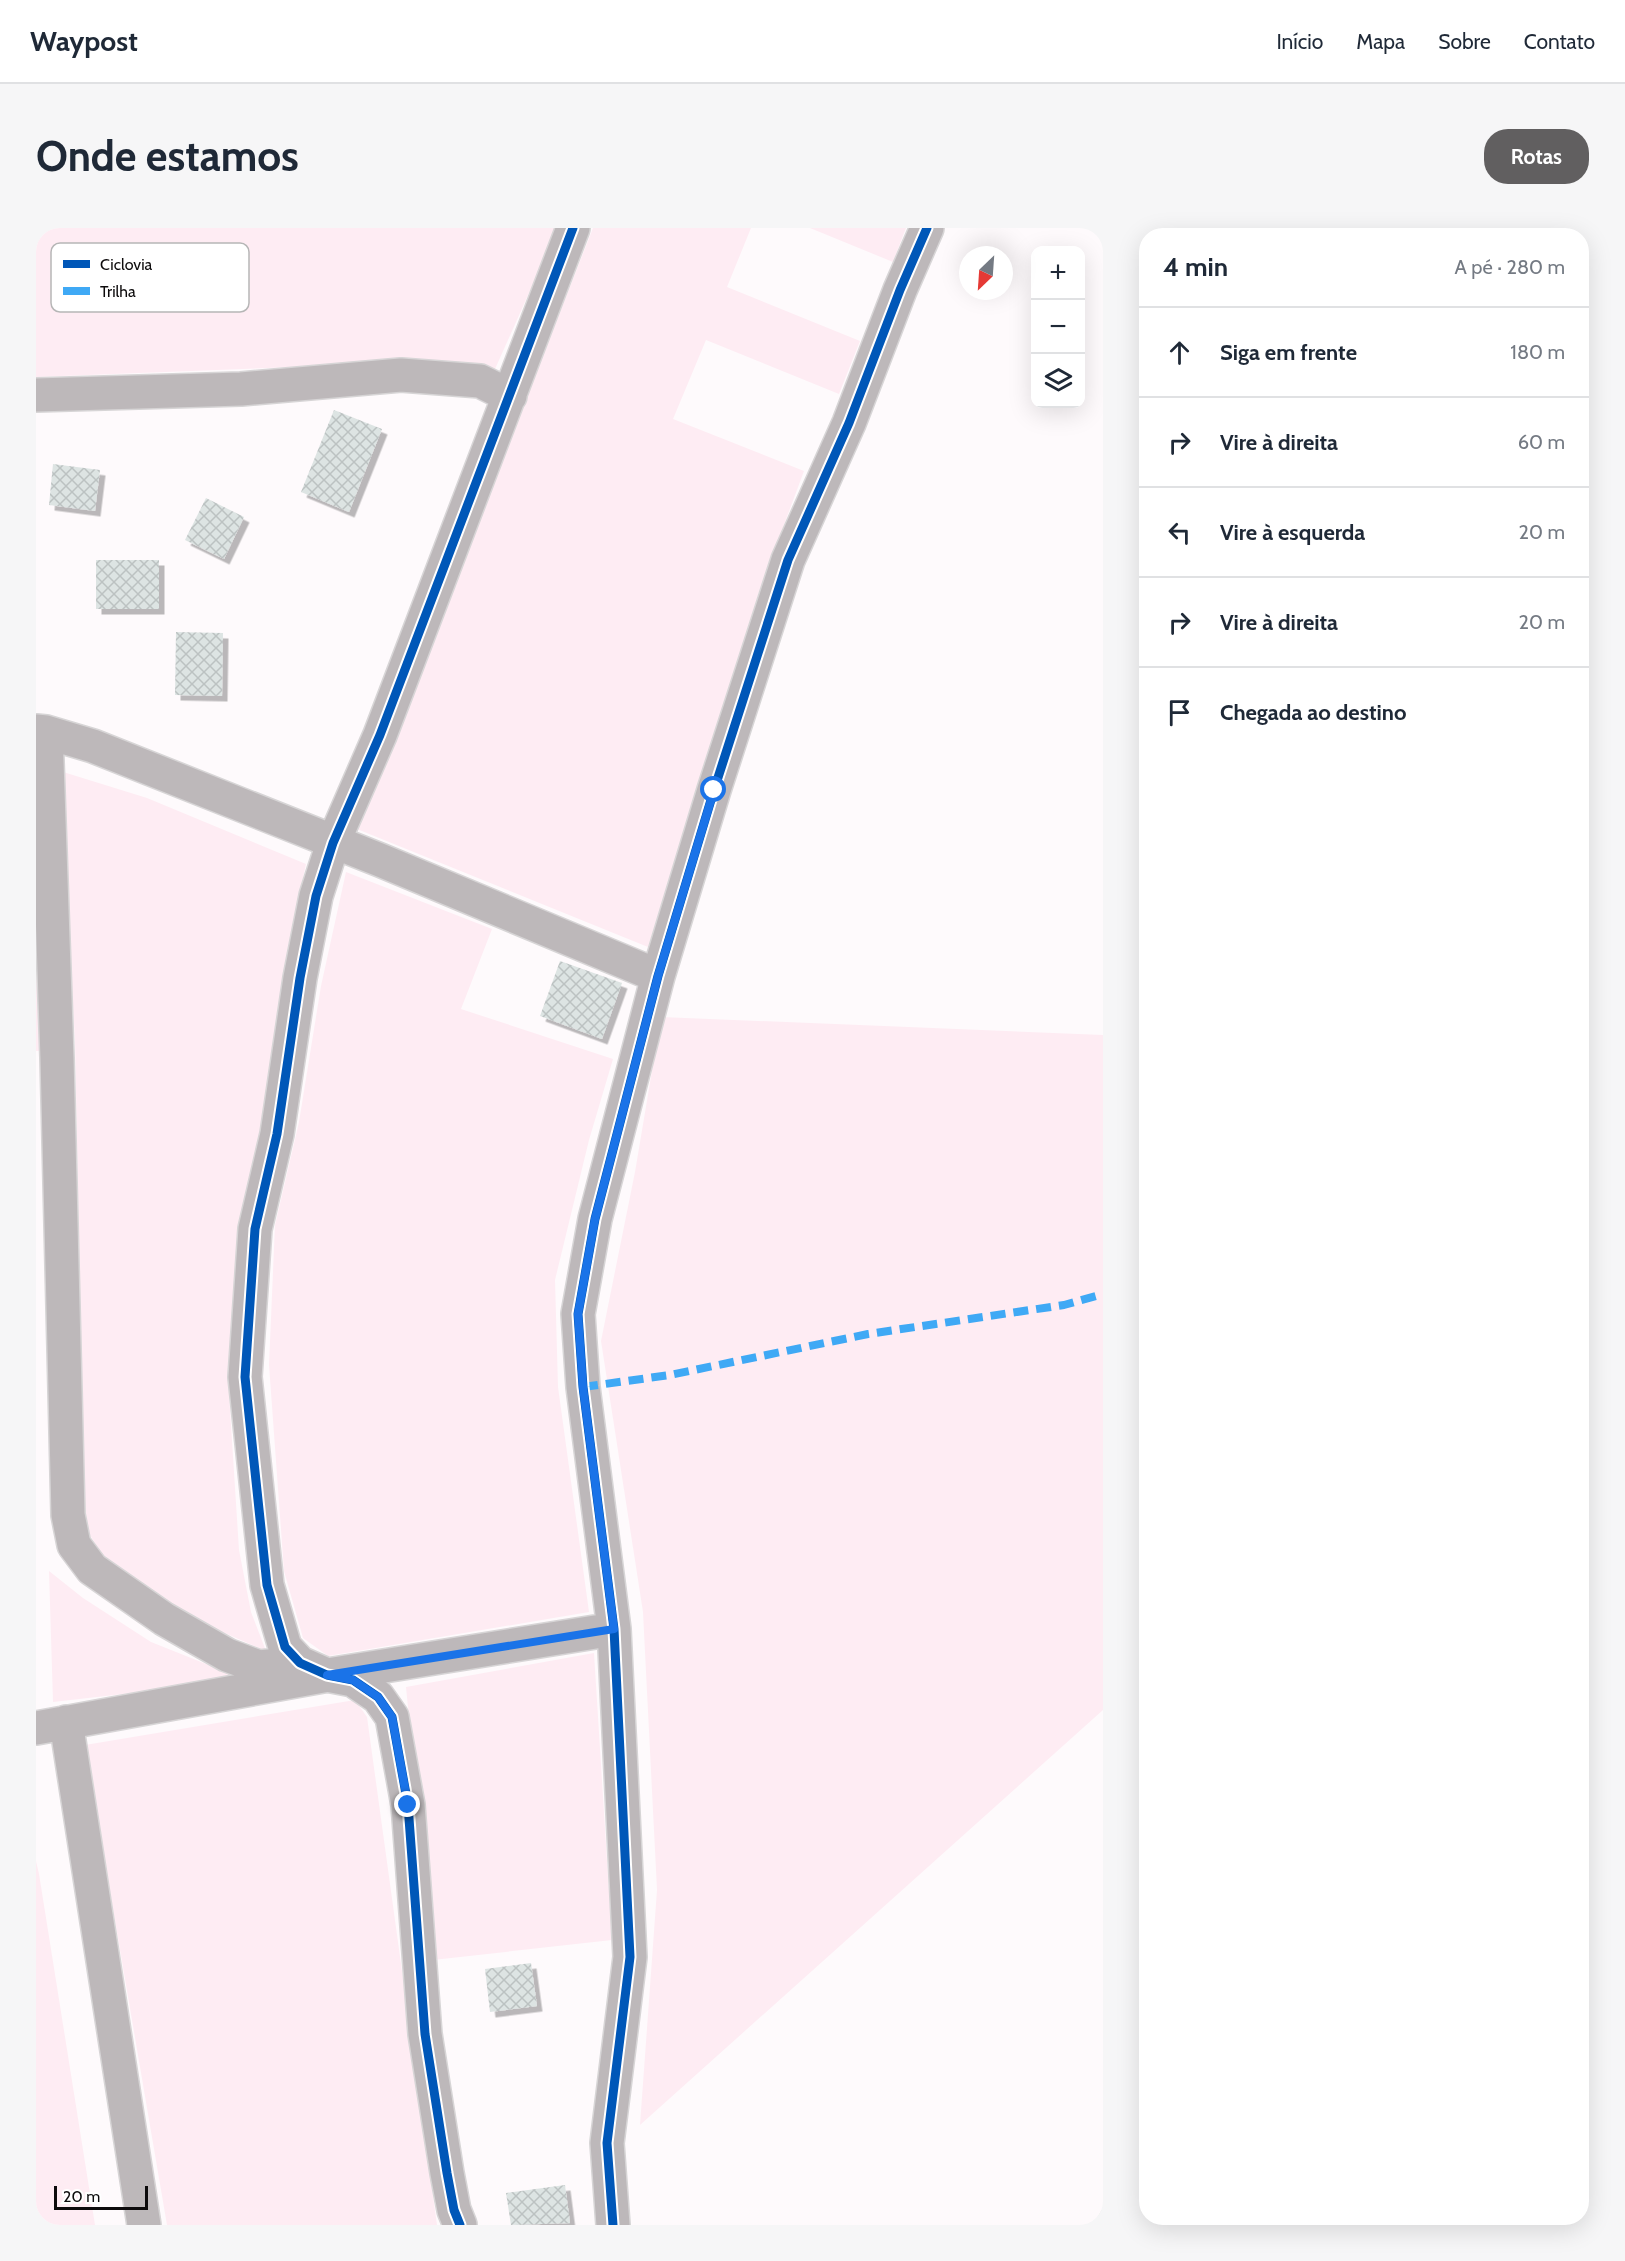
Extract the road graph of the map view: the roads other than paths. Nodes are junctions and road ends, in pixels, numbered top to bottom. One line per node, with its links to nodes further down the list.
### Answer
1 (573, 228): 4 (street)
2 (927, 228): 7 (street)
3 (36, 395): 4 (street)
4 (510, 396): 6 (street)
5 (41, 732): 6 (street); 9 (street)
6 (333, 843): 7 (street); 9 (street)
7 (658, 976): 8 (street)
8 (614, 1629): 9 (street); 13 (street)
9 (313, 1669): 10 (street); 12 (street)
10 (51, 1725): 11 (street)
11 (144, 2225)
12 (460, 2225)
13 (613, 2225)

